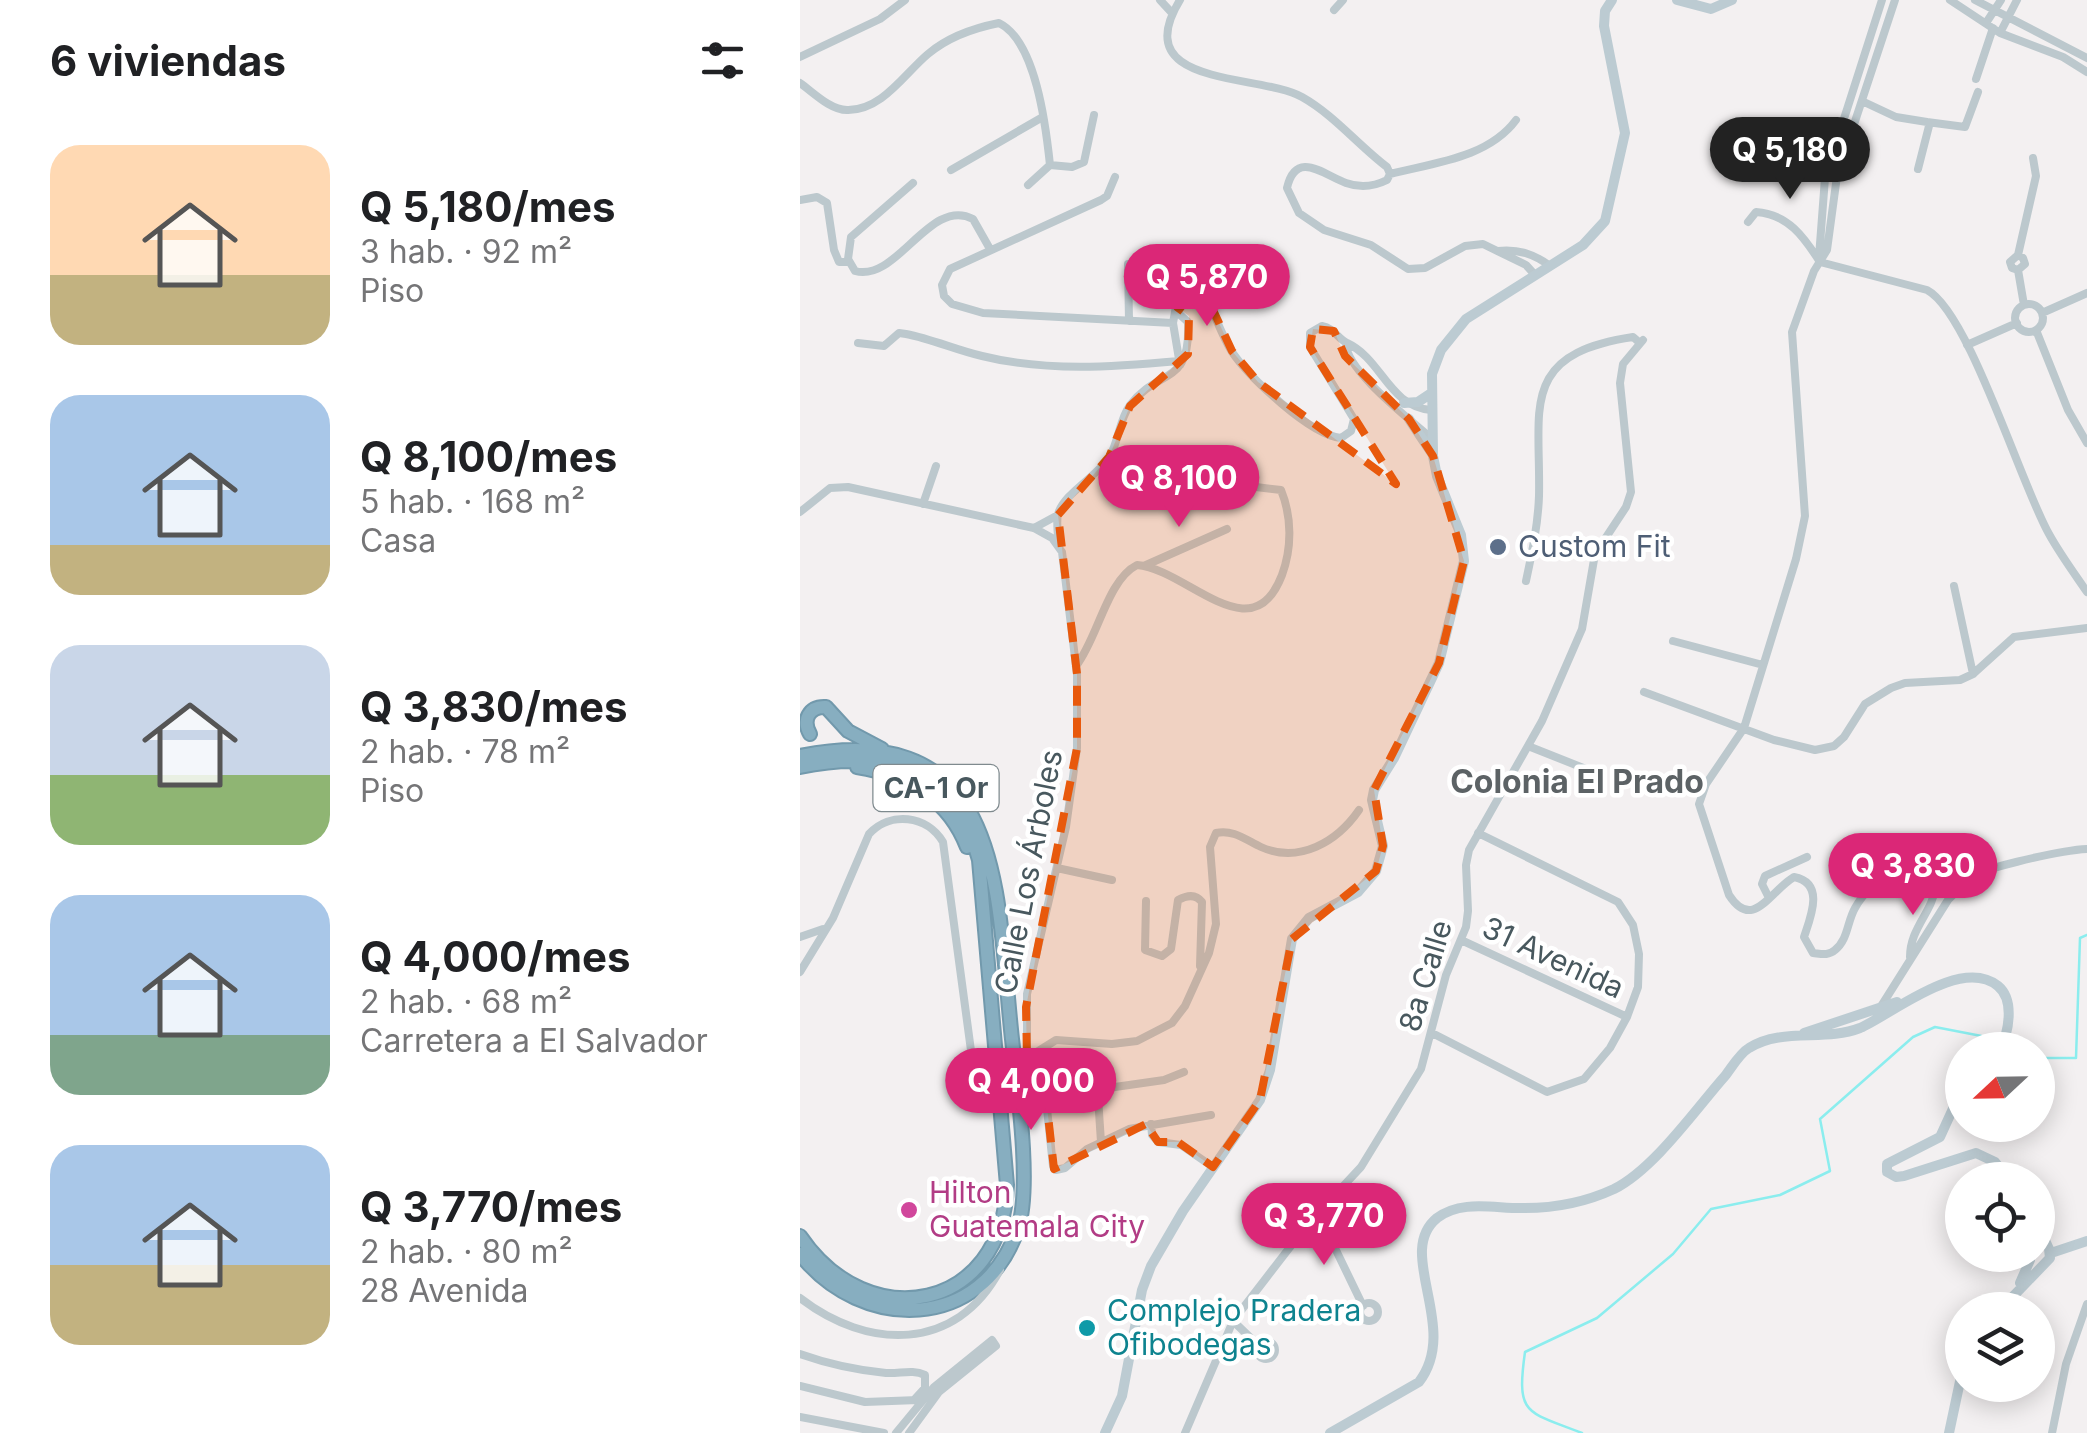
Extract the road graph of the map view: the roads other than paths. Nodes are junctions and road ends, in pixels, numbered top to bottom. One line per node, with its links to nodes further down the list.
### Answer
1 (906, 0): 19 (street)
2 (1160, 0): 16 (street)
3 (1180, 0): 16 (street)
4 (1342, 0): 14 (street)
5 (1612, 0): 45 (main road)
6 (1677, 0): 7 (main road)
7 (1732, 0)
8 (1882, 0): 43 (street)
9 (1895, 0): 25 (street)
10 (1950, 0): 18 (street)
11 (1975, 0): 15 (street)
12 (2000, 0): 15 (street)
13 (2017, 0): 17 (street)
14 (1334, 10)
15 (1995, 11): 17 (street); 18 (street)
16 (1172, 13): 34 (street)
17 (2009, 18): 18 (street); 20 (street)
18 (1993, 28): 21 (street); 22 (street)
19 (800, 57)
20 (2087, 58)
21 (2087, 72)
22 (1976, 80)
23 (800, 83): 27 (street)
24 (1978, 92): 29 (street)
25 (1864, 102): 29 (street); 43 (street)
26 (1094, 115): 31 (street)
27 (1041, 118): 31 (street); 33 (street)
28 (1516, 120): 34 (street)
29 (1927, 122): 32 (street)
30 (2033, 158): 48 (street)
31 (1050, 166): 37 (street)
32 (1918, 169)
33 (950, 170)
34 (1390, 174): 41 (street)
35 (1115, 176): 40 (street)
36 (913, 183): 42 (street)
37 (1028, 185)
38 (800, 200): 42 (street)
39 (1748, 222): 43 (street)
40 (990, 249): 42 (street); 51 (street)
41 (1498, 250): 45 (street); 46 (street)
42 (849, 262)
43 (1820, 262): 58 (street); 84 (street)
44 (1128, 264): 51 (street)
45 (1550, 266): 46 (main road)
46 (1535, 274): 62 (main road)
47 (2087, 293): 50 (street)
48 (2024, 305): 50 (street); 52 (street)
49 (1177, 312): 53 (street); 54 (street); 57 (street)
50 (2042, 312): 55 (street)
51 (1130, 321): 53 (street)
52 (2017, 323): 55 (street); 58 (street)
53 (1174, 327): 54 (street); 59 (street)
54 (1188, 328): 59 (street)
55 (2036, 330): 67 (street)
56 (858, 343): 59 (street)
57 (1346, 343): 60 (street); 61 (street)
58 (1968, 345): 80 (street)
59 (1181, 362): 73 (street)
60 (1376, 365): 61 (street); 63 (street)
61 (1366, 376): 65 (street)
62 (1430, 394): 63 (main road); 64 (main road)
63 (1404, 403): 64 (street)
64 (1431, 410): 66 (main road)
65 (1409, 419): 66 (street); 68 (main road)
66 (1432, 438): 68 (main road)
67 (2087, 443)
68 (1433, 456): 129 (main road)
69 (936, 466): 71 (street)
70 (1256, 487): 77 (street)
71 (923, 504): 72 (street); 74 (street)
72 (800, 512)
73 (1058, 515): 74 (street); 76 (street, Calle Los Árboles)
74 (1034, 528): 76 (street)
75 (1227, 529): 77 (street)
76 (1059, 546): 83 (street, Calle Los Árboles)
77 (1146, 566): 83 (street)
78 (1526, 581): 89 (street, 8a Calle)
79 (1954, 586): 85 (street)
80 (2087, 592)
81 (2087, 628): 85 (street)
82 (1673, 641): 84 (street)
83 (1076, 666): 99 (street, Calle Los Árboles)
84 (1763, 666): 87 (street)
85 (1973, 674): 87 (street)
86 (1644, 692): 87 (street)
87 (1744, 728): 101 (street)
88 (810, 734): 90 (highway)
89 (1528, 746): 94 (street); 96 (street, 8a Calle)
90 (888, 753): 91 (highway, CA-1 Or); 119 (highway, CA-1 Or)
91 (800, 756)
92 (850, 765): 103 (highway)
93 (800, 768): 103 (highway, CA-1 Or)
94 (1591, 771)
95 (1359, 810): 110 (street)
96 (1478, 833): 106 (street, 8a Calle); 113 (street)
97 (2087, 848): 108 (street)
98 (1807, 857): 101 (street)
99 (1057, 868): 100 (street); 119 (street, Calle Los Árboles)
100 (1112, 880)
101 (1769, 898): 108 (street)
102 (1146, 902): 110 (street)
103 (984, 918): 114 (highway, CA-1 Or)
104 (827, 926): 105 (street); 107 (street); 118 (street)
105 (801, 937): 107 (street)
106 (1460, 940): 113 (street, 31 Avenida); 117 (street, 8a Calle)
107 (812, 953): 109 (street)
108 (1910, 957): 112 (street)
109 (800, 972)
110 (1200, 972): 119 (street)
111 (1904, 1001): 112 (main road); 115 (main road); 116 (main road)
112 (1880, 1008): 115 (main road)
113 (1627, 1018): 117 (street)
114 (994, 1020): 118 (street); 121 (highway, CA-1 Or)
115 (1864, 1021): 155 (main road)
116 (2006, 1032)
117 (1432, 1034): 130 (street, 8a Calle)
118 (970, 1035): 121 (street)
119 (1021, 1060): 125 (street); 132 (highway, CA-1 Or)
120 (1184, 1072): 125 (street)
121 (1000, 1085): 131 (highway, CA-1 Or)
122 (1211, 1115): 123 (street)
123 (1151, 1124): 125 (street); 129 (street)
124 (1945, 1126): 128 (main road)
125 (1102, 1142)
126 (1948, 1162): 127 (main road)
127 (1995, 1162)
128 (1945, 1163)
129 (1213, 1167): 152 (main road)
130 (1318, 1215): 140 (street); 141 (street, 8a Calle)
131 (800, 1236)
132 (1014, 1237): 135 (highway, CA-1 Or); 138 (street)
133 (2087, 1241): 134 (main road)
134 (2055, 1246)
135 (800, 1254)
136 (2037, 1272): 137 (main road)
137 (2018, 1292)
138 (800, 1298)
139 (2087, 1304): 157 (street)
140 (1363, 1306)
141 (1233, 1321): 142 (street); 148 (street, 8a Calle)
142 (1258, 1345)
143 (800, 1354): 145 (street)
144 (800, 1386): 145 (street)
145 (918, 1400): 149 (street); 149 (street)
146 (1955, 1402): 156 (main road)
147 (800, 1417): 150 (street)
148 (1194, 1419): 153 (street, 8a Calle); 154 (street, 8a Calle)
149 (908, 1429): 151 (street)
150 (884, 1433)
151 (896, 1433)
152 (1105, 1433)
153 (1186, 1433)
154 (1194, 1433)
155 (1330, 1433)
156 (1948, 1433)
157 (2052, 1433)

